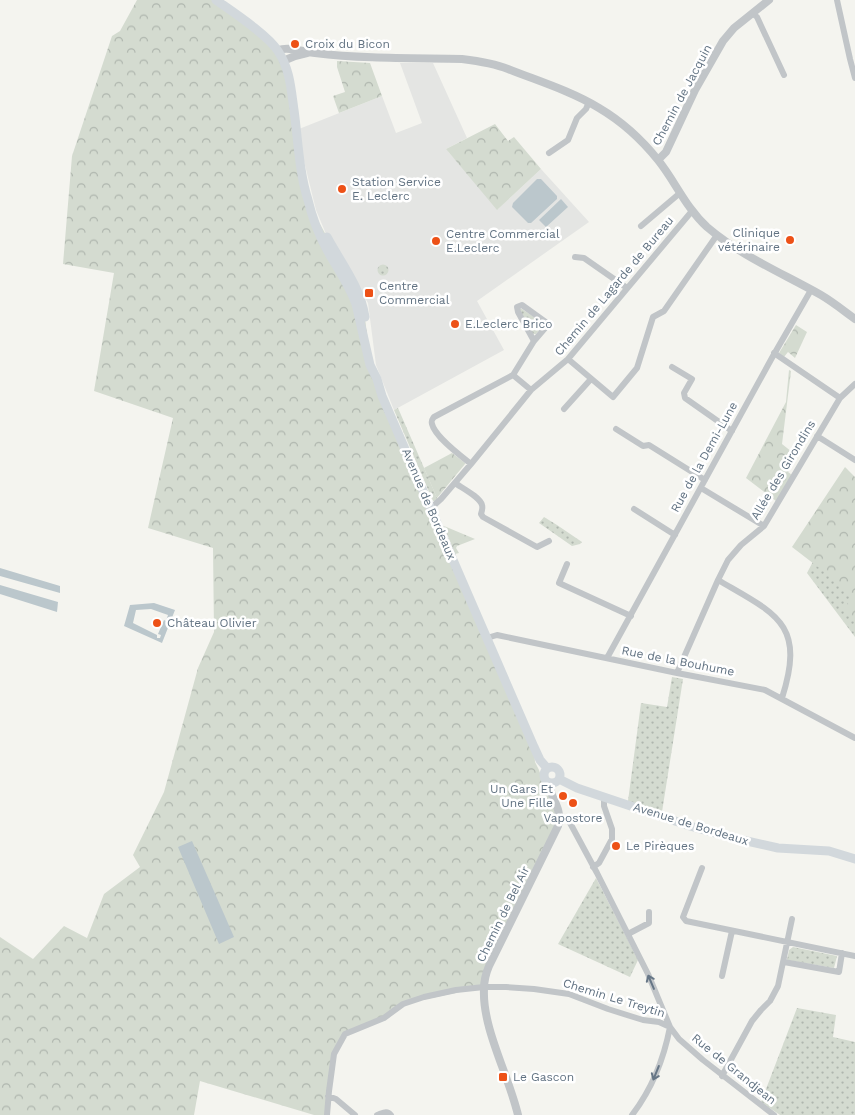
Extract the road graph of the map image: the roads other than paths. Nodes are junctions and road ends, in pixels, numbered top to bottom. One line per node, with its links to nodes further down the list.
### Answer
1 (216, 0): 5 (main road)
2 (769, 0): 4 (street, Chemin de Jacquin)
3 (837, 0): 9 (street)
4 (752, 13): 8 (street); 12 (street, Chemin de Jacquin)
5 (278, 50): 6 (street); 7 (main road)
6 (306, 53): 7 (street); 10 (street)
7 (283, 61): 13 (main road)
8 (784, 75)
9 (855, 78)
10 (589, 102): 11 (street); 12 (street)
11 (549, 153)
12 (658, 160): 14 (street)
13 (304, 181): 26 (main road, Avenue de Bordeaux); 26 (main road, Avenue de Bordeaux)
14 (680, 193): 15 (street); 16 (street)
15 (692, 211): 17 (street); 19 (street, Chemin de Lagarde de Bureau)
16 (641, 226)
17 (717, 235): 20 (street); 28 (street)
18 (575, 257): 19 (street)
19 (627, 288): 24 (street, Chemin de Lagarde de Bureau)
20 (811, 290): 21 (street); 23 (street, Rue de la Demi-Lune)
21 (855, 319)
22 (534, 341): 22 (street); 27 (street)
23 (774, 353): 31 (street); 34 (street, Rue de la Demi-Lune)
24 (568, 359): 28 (street); 30 (street, Chemin de Lagarde de Bureau)
25 (672, 366): 34 (street)
26 (376, 374): 41 (main road, Avenue de Bordeaux)
27 (513, 375): 30 (street); 37 (street)
28 (591, 379): 32 (street)
29 (855, 384): 31 (street, Allée des Girondins)
30 (531, 390): 37 (street, Chemin de Lagarde de Bureau)
31 (840, 398): 35 (street, Allée des Girondins)
32 (564, 409)
33 (616, 430): 38 (street)
34 (732, 431): 38 (street, Rue de la Demi-Lune)
35 (817, 436): 36 (street); 43 (street, Allée des Girondins)
36 (855, 460)
37 (471, 464): 39 (street, Chemin de Lagarde de Bureau)
38 (705, 480): 40 (street, Rue de la Demi-Lune)
39 (455, 483): 41 (street, Chemin de Lagarde de Bureau); 45 (street)
40 (701, 488): 43 (street); 44 (street, Rue de la Demi-Lune)
41 (431, 508): 49 (main road, Avenue de Bordeaux)
42 (634, 509): 44 (street)
43 (764, 526): 47 (street, Allée des Girondins)
44 (675, 535): 48 (street, Rue de la Demi-Lune)
45 (549, 541)
46 (567, 564): 48 (street)
47 (718, 580): 51 (street, Allée des Girondins); 52 (street)
48 (631, 616): 50 (street, Rue de la Demi-Lune)
49 (487, 638): 50 (street, Rue de la Bouhume); 54 (main road, Avenue de Bordeaux)
50 (607, 658): 51 (street, Rue de la Bouhume)
51 (677, 673): 52 (street, Rue de la Bouhume)
52 (782, 698): 53 (street, Rue de la Bouhume)
53 (855, 738)
54 (547, 768): 55 (main road); 56 (main road)
55 (559, 779): 56 (main road); 57 (main road, Avenue de Bordeaux)
56 (550, 783): 58 (street)
57 (604, 797): 59 (main road, Avenue de Bordeaux); 61 (street)
58 (560, 818): 61 (street, Rue de Grandjean); 71 (street, Chemin de Bel Air)
59 (855, 858)
60 (702, 868): 64 (street)
61 (595, 870): 65 (street, Rue de Grandjean)
62 (649, 912): 65 (street)
63 (792, 918): 66 (street)
64 (732, 931): 66 (street); 70 (street)
65 (628, 934): 72 (street, Rue de Grandjean, one-way to 65)
66 (788, 942): 67 (street); 69 (street)
67 (842, 953): 68 (street); 69 (street)
68 (855, 956)
69 (784, 962): 73 (street)
70 (722, 976)
71 (484, 987): 72 (street, Chemin Le Treytin); 74 (street, Chemin Le Treytin); 79 (street, Chemin de Bel Air)
72 (670, 1027): 73 (street, Rue de Grandjean); 80 (street, one-way to 80)
73 (722, 1076): 81 (street, Rue de Grandjean)
74 (328, 1096): 75 (street, Chemin Le Treytin); 76 (street)
75 (327, 1115)
76 (355, 1115)
77 (377, 1115): 78 (street)
78 (391, 1115)
79 (518, 1115)
80 (632, 1115)
81 (774, 1115)

